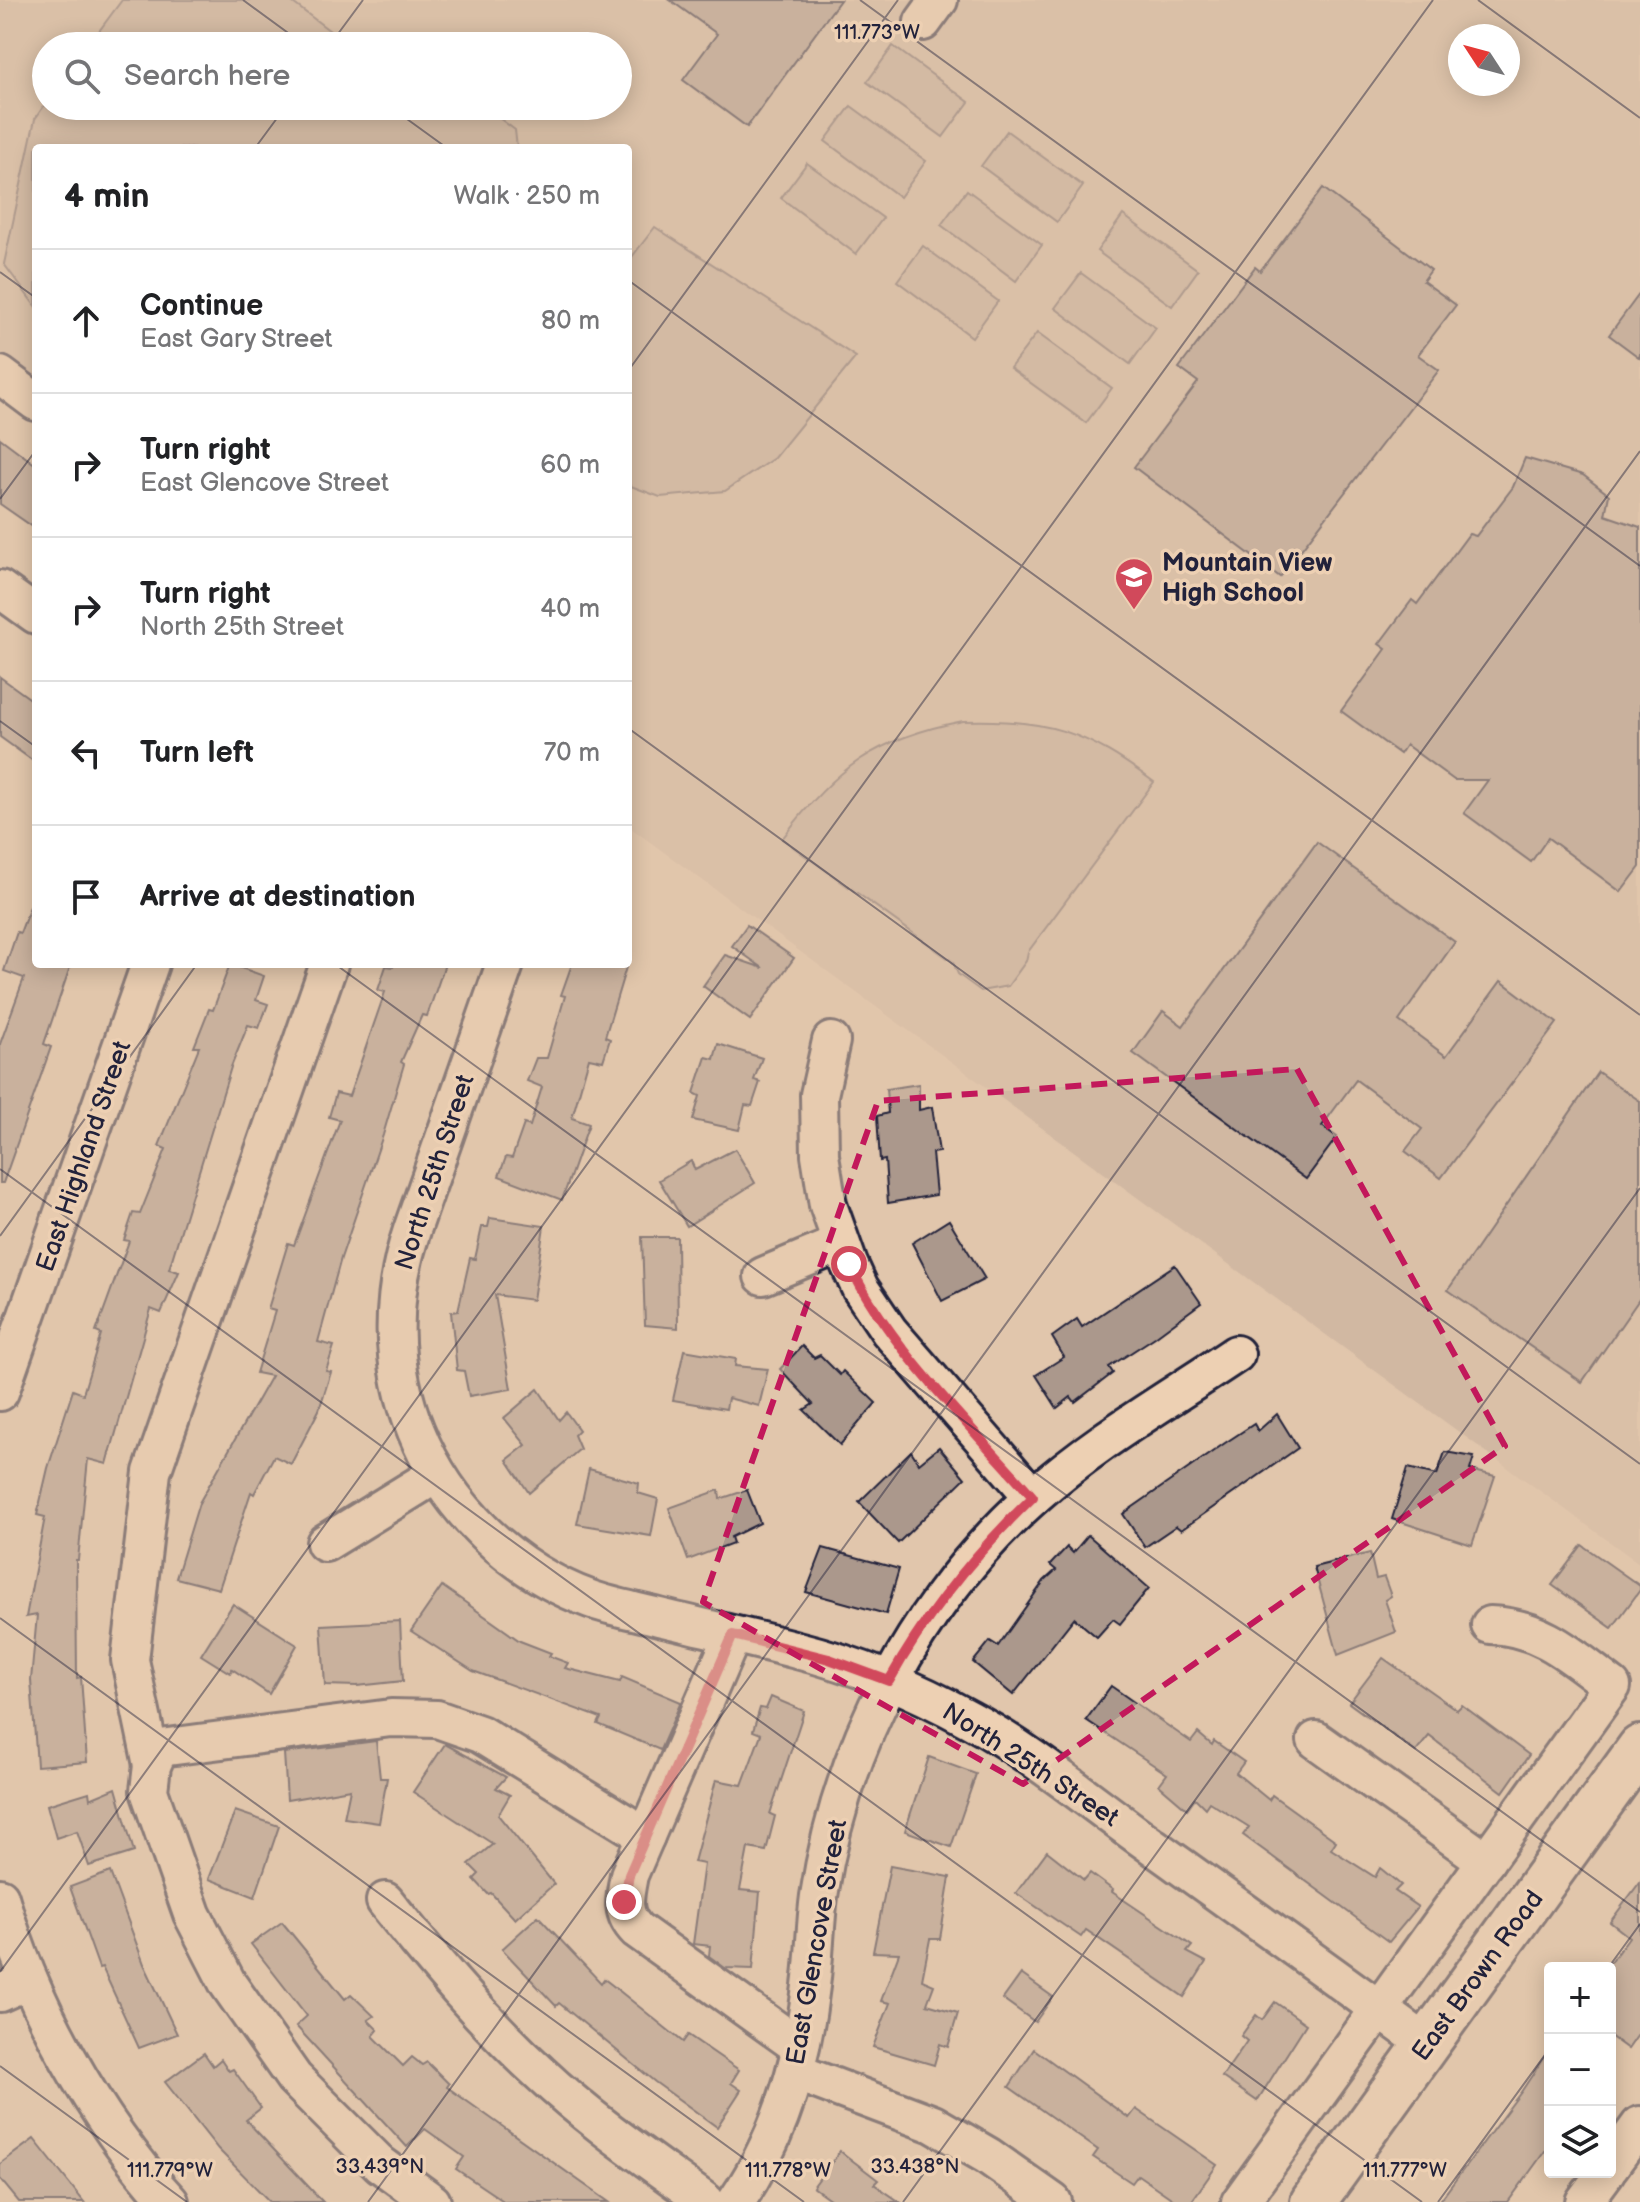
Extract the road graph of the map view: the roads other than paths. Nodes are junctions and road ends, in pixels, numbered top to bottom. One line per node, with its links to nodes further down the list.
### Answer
1 (0, 375): 2 (street)
2 (32, 399)
3 (0, 589): 4 (street)
4 (32, 612)
5 (149, 968): 12 (street, East Highland Street)
6 (328, 968): 21 (street)
7 (504, 968): 13 (street, North 25th Street)
8 (831, 1041): 9 (street)
9 (840, 1244): 10 (street); 14 (street)
10 (763, 1276)
11 (1236, 1354): 14 (street, East Glencove Street)
12 (0, 1392)
13 (437, 1474): 15 (street); 17 (street, North 25th Street)
14 (1033, 1497): 18 (street, East Glencove Street)
15 (325, 1543)
16 (1490, 1625): 23 (street)
17 (733, 1635): 18 (street, North 25th Street); 22 (street)
18 (889, 1681): 27 (street, North 25th Street); 29 (street, East Glencove Street)
19 (1316, 1740): 23 (street)
20 (1640, 1748): 28 (main road, East Brown Road)
21 (152, 1765): 22 (street); 34 (street)
22 (646, 1836): 29 (street)
23 (1486, 1861): 27 (street)
24 (0, 1897): 26 (street)
25 (385, 1901): 35 (street)
26 (15, 1987): 33 (street)
27 (1379, 2009): 28 (street, North 25th Street); 38 (street)
28 (1427, 2044): 39 (main road, East Brown Road)
29 (798, 2059): 36 (street, East Glencove Street); 37 (street)
30 (1640, 2125): 31 (street)
31 (1616, 2158)
32 (1602, 2178): 40 (street)
33 (170, 2202)
34 (432, 2202)
35 (706, 2202)
36 (736, 2202)
37 (1053, 2202)
38 (1240, 2202)
39 (1313, 2202)
40 (1584, 2202)

